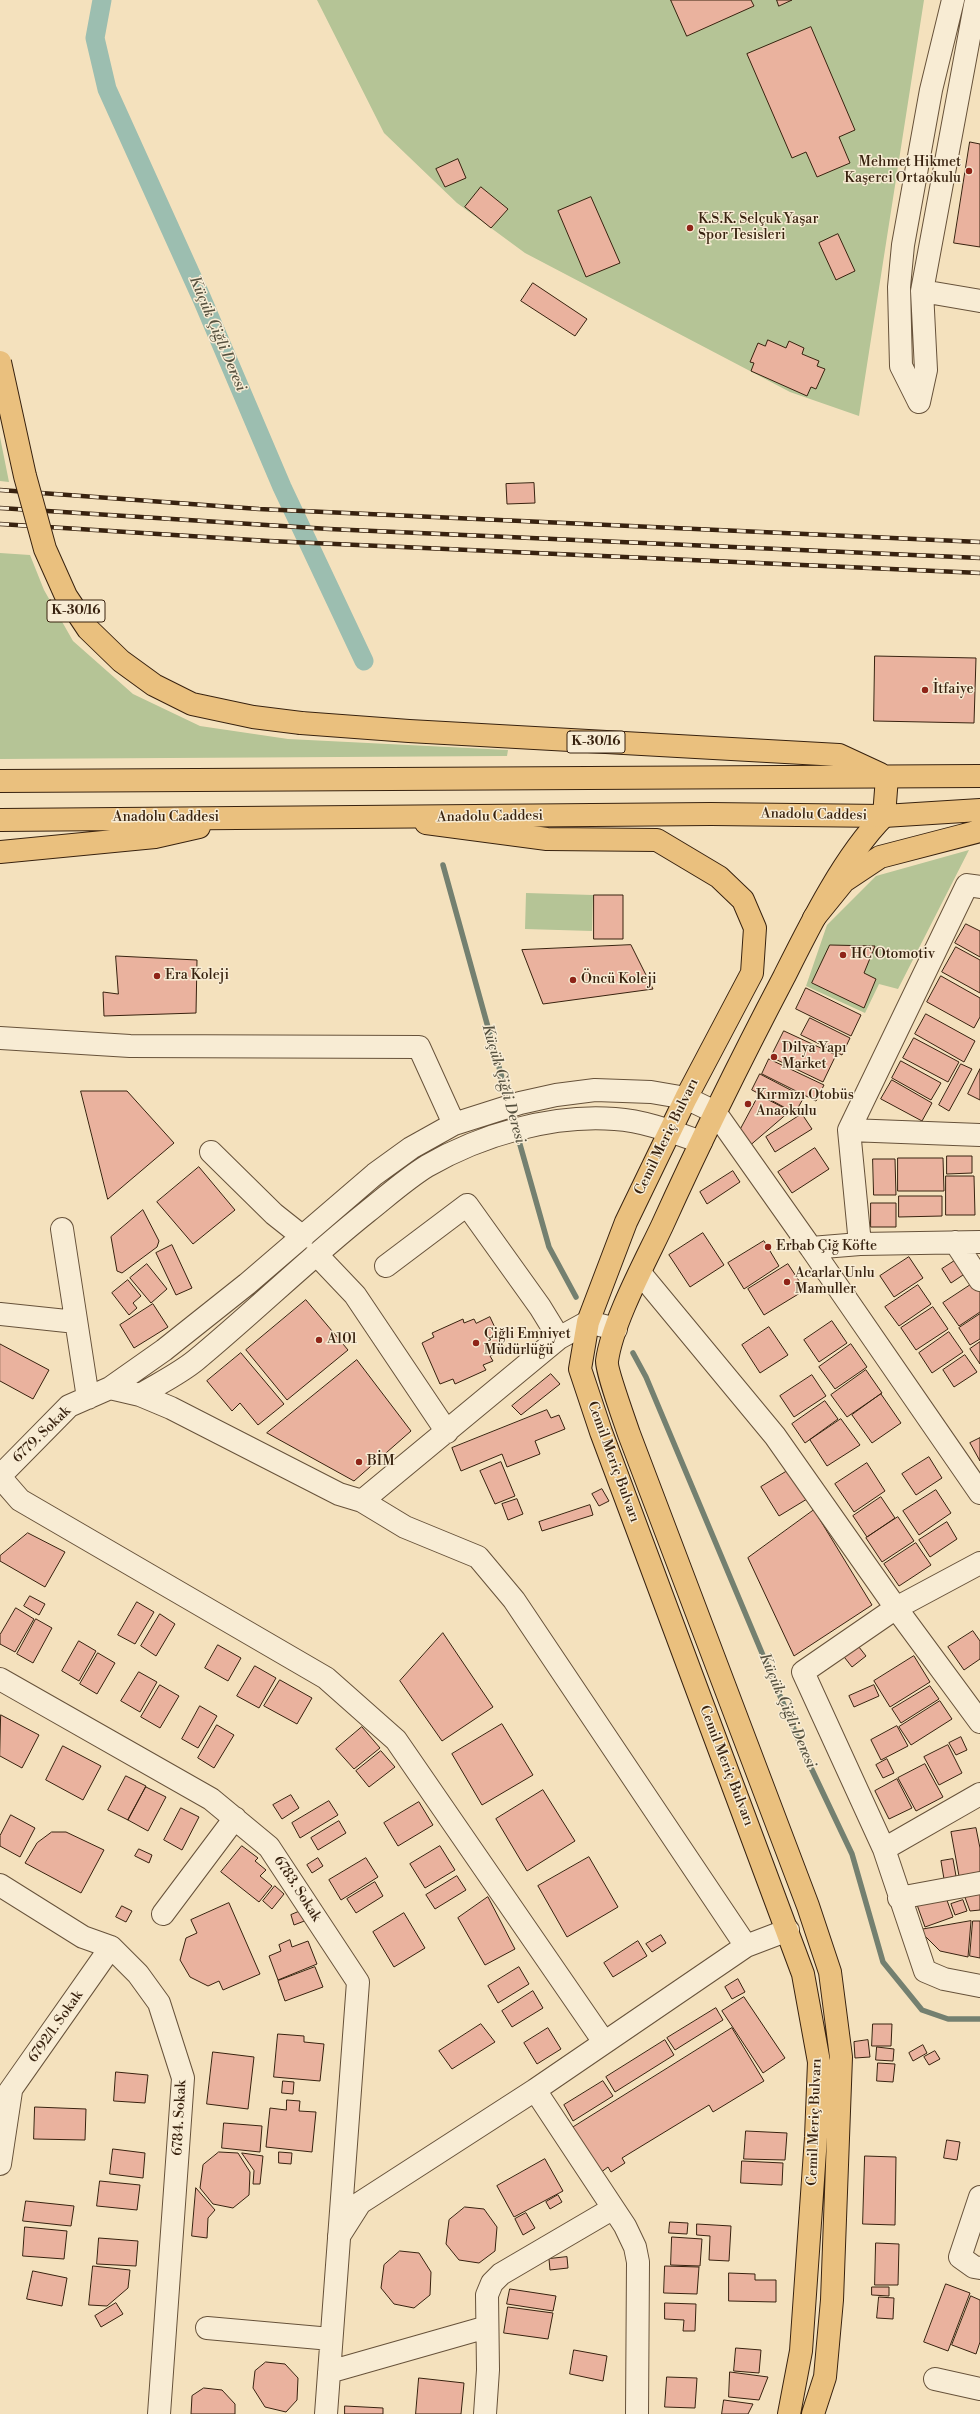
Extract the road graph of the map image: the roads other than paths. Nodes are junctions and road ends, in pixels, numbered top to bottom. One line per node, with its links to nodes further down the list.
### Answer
1 (952, 0): 3 (street)
2 (976, 0): 4 (street)
3 (946, 33): 4 (street); 5 (street)
4 (975, 38): 5 (street)
5 (922, 291): 6 (street)
6 (980, 301)
7 (0, 362): 9 (main road, K-30/16, bridge)
8 (980, 776): 9 (main road)
9 (887, 777): 10 (main road); 12 (main road)
10 (0, 782)
11 (980, 810): 12 (main road, Anadolu Caddesi)
12 (884, 816): 14 (main road, Anadolu Caddesi); 19 (main road)
13 (236, 818): 14 (main road, Anadolu Caddesi); 15 (main road, Anadolu Caddesi); 17 (main road)
14 (383, 818): 21 (main road, Cemil Meriç Bulvarı)
15 (0, 820)
16 (980, 830): 19 (main road)
17 (0, 852)
18 (980, 887): 24 (street)
19 (814, 918): 22 (main road, Cemil Meriç Bulvarı)
20 (0, 1038): 23 (street)
21 (686, 1098): 22 (street, 6779. Sokak); 23 (street, 6779. Sokak); 25 (main road, Cemil Meriç Bulvarı)
22 (715, 1112): 27 (main road, Cemil Meriç Bulvarı); 34 (street)
23 (454, 1124): 30 (street, 6779. Sokak)
24 (850, 1130): 26 (street); 33 (street)
25 (671, 1131): 27 (street); 35 (street); 41 (main road, Cemil Meriç Bulvarı)
26 (980, 1135)
27 (701, 1142): 37 (main road, Cemil Meriç Bulvarı)
28 (211, 1152): 30 (street)
29 (62, 1229): 40 (street)
30 (303, 1237): 44 (street, 6779. Sokak)
31 (955, 1242): 32 (street); 33 (street); 38 (street)
32 (980, 1242)
33 (860, 1244): 34 (street)
34 (811, 1248): 49 (street)
35 (316, 1254): 45 (street); 47 (street)
36 (386, 1266): 43 (street)
37 (640, 1273): 42 (main road, Cemil Meriç Bulvarı); 52 (street)
38 (980, 1280)
39 (0, 1314): 40 (street)
40 (76, 1322): 46 (street)
41 (588, 1322): 42 (street); 43 (street); 62 (main road, Cemil Meriç Bulvarı)
42 (616, 1329): 85 (main road, Cemil Meriç Bulvarı)
43 (559, 1338): 47 (street)
44 (110, 1388): 45 (street); 46 (street, 6779. Sokak)
45 (140, 1396): 50 (street)
46 (88, 1398): 48 (street, 6779. Sokak)
47 (447, 1432): 50 (street)
48 (0, 1476): 66 (street)
49 (980, 1493)
50 (362, 1501): 63 (street)
51 (980, 1563): 52 (street)
52 (896, 1608): 54 (street); 57 (street)
53 (0, 1678): 56 (street, 6783. Sokak)
54 (980, 1722)
55 (980, 1794): 57 (street)
56 (235, 1818): 61 (street); 72 (street, 6783. Sokak)
57 (884, 1849): 60 (street)
58 (980, 1883): 60 (street)
59 (0, 1885): 64 (street, 6784. Sokak)
60 (899, 1898): 65 (street)
61 (164, 1914)
62 (788, 1930): 63 (street); 84 (main road, Cemil Meriç Bulvarı)
63 (746, 1946): 66 (street)
64 (111, 1947): 68 (street, 6792/1. Sokak); 80 (street, 6784. Sokak)
65 (980, 1986)
66 (604, 2042): 67 (street)
67 (535, 2090): 71 (street); 72 (street)
68 (6, 2098): 69 (street)
69 (0, 2164)
70 (980, 2198): 73 (street)
71 (612, 2209): 74 (street); 83 (street)
72 (338, 2239): 76 (street, 6783. Sokak)
73 (980, 2268)
74 (487, 2327): 77 (street); 82 (street)
75 (207, 2328): 76 (street)
76 (331, 2339): 77 (street, 6783. Sokak)
77 (329, 2372): 81 (street, 6783. Sokak)
78 (935, 2379): 79 (street)
79 (980, 2389)
80 (159, 2414)
81 (326, 2414)
82 (485, 2414)
83 (637, 2414)
84 (789, 2414)
85 (813, 2414)

